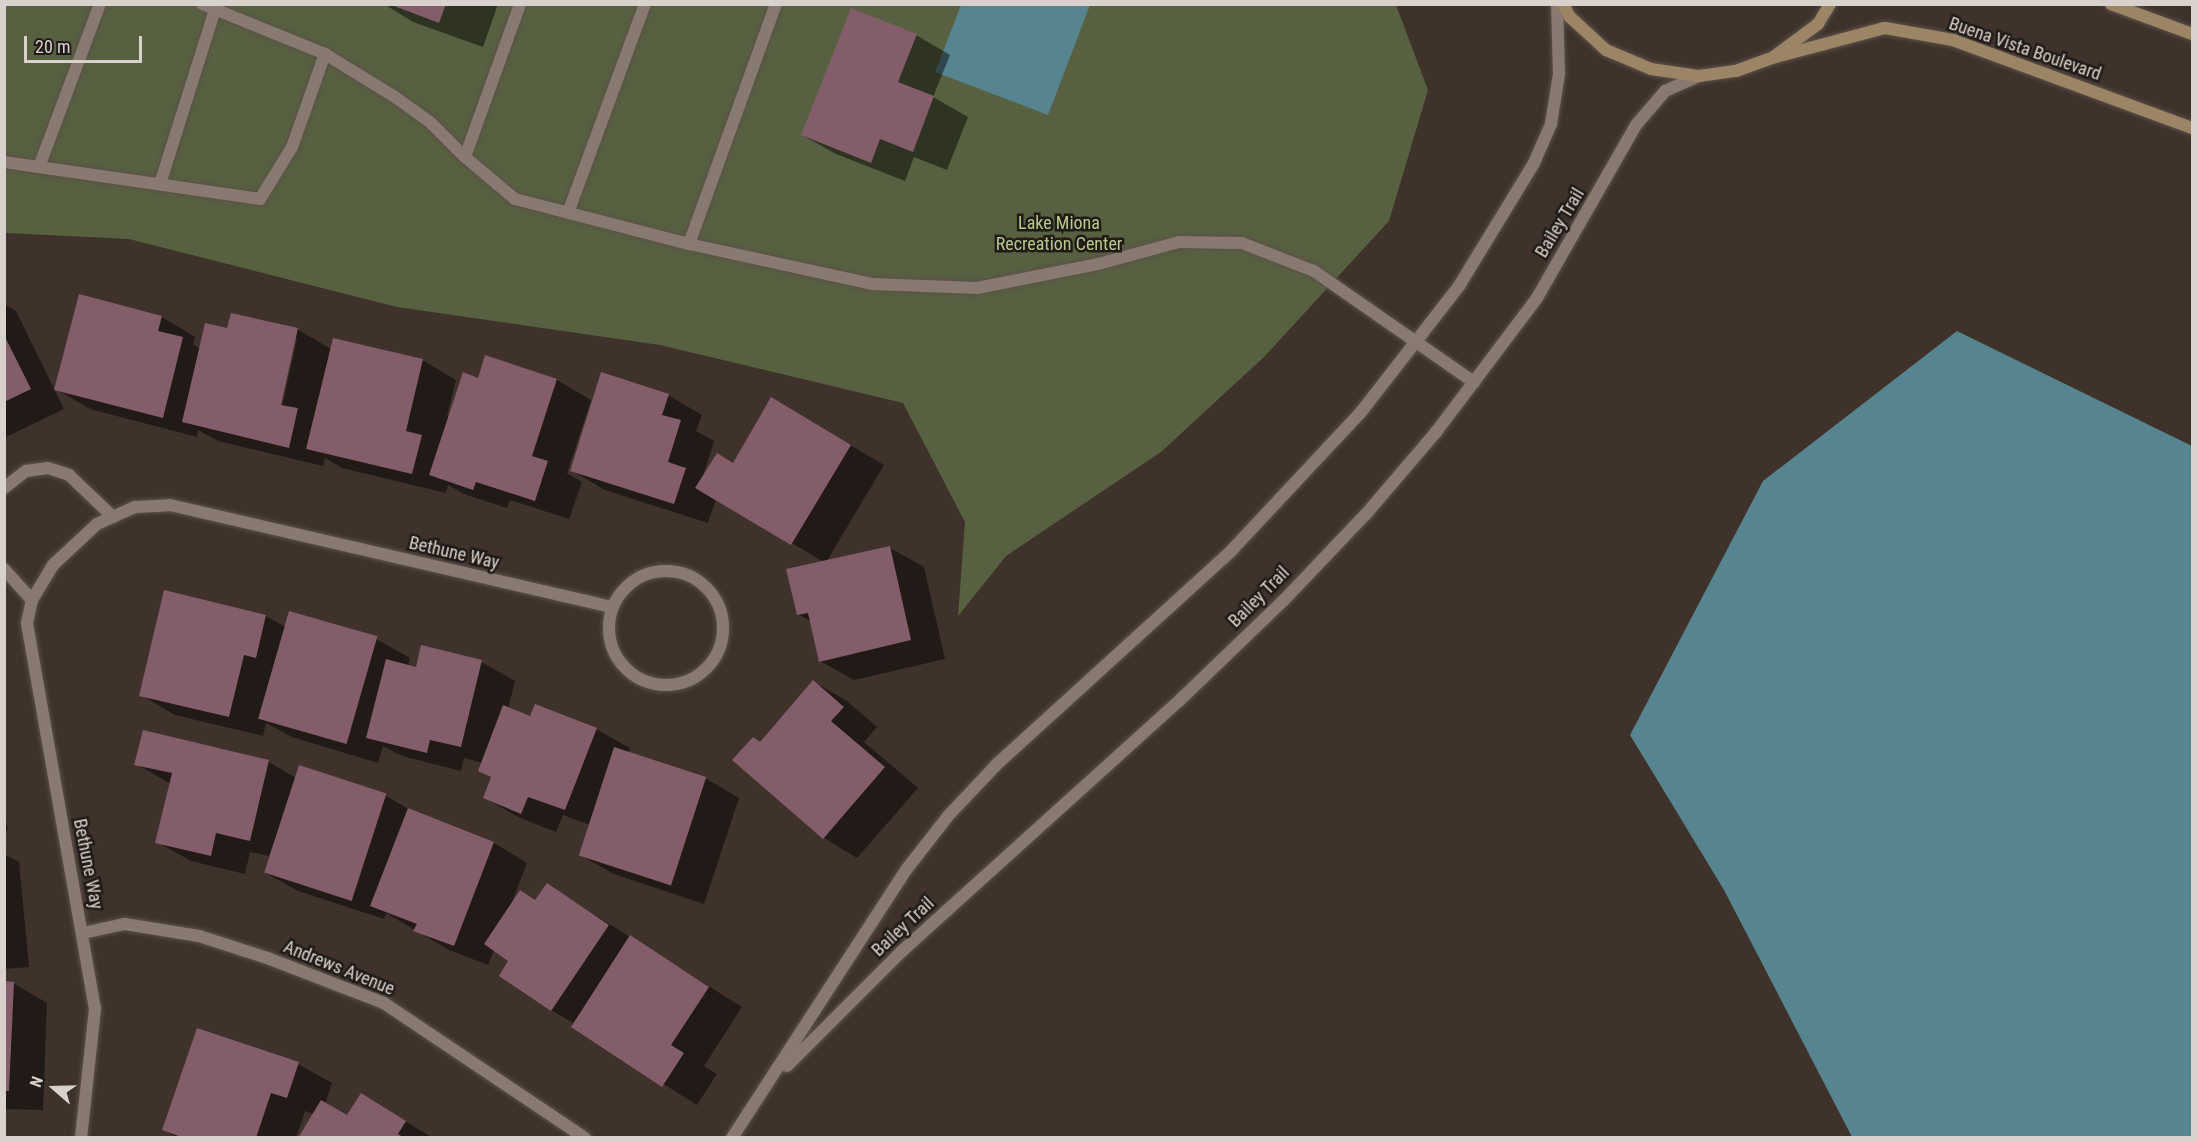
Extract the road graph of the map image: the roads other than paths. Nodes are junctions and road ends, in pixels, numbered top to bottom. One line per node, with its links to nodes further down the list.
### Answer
1 (100, 4): 18 (street)
2 (202, 4): 10 (street)
3 (520, 4): 16 (street)
4 (645, 4): 20 (street)
5 (776, 4): 21 (street)
6 (1557, 4): 22 (street, Bailey Trail)
7 (1563, 4): 14 (main road, Buena Vista Boulevard)
8 (1830, 4): 13 (main road, Buena Vista Boulevard)
9 (2112, 4): 11 (main road)
10 (215, 10): 12 (street); 19 (street)
11 (2193, 34)
12 (325, 54): 16 (street); 19 (street)
13 (1772, 58): 14 (main road, Buena Vista Boulevard); 15 (main road, Buena Vista Boulevard)
14 (1699, 76): 23 (street, Bailey Trail)
15 (2193, 128)
16 (465, 157): 20 (street)
17 (4, 162): 18 (street)
18 (39, 167): 19 (street)
19 (160, 184)
20 (568, 213): 21 (street)
21 (688, 244): 22 (street)
22 (1417, 340): 23 (street); 30 (street, Bailey Trail)
23 (1474, 382): 30 (street, Bailey Trail)
24 (4, 488): 25 (street)
25 (113, 517): 27 (street, Bethune Way); 28 (street, Bethune Way)
26 (4, 569): 27 (street)
27 (32, 600): 29 (street, Bethune Way)
28 (612, 607): 28 (street)
29 (83, 933): 31 (street, Bethune Way); 32 (street, Andrews Avenue)
30 (769, 1084): 33 (street, Bailey Trail)
31 (81, 1137)
32 (585, 1137)
33 (732, 1137)

